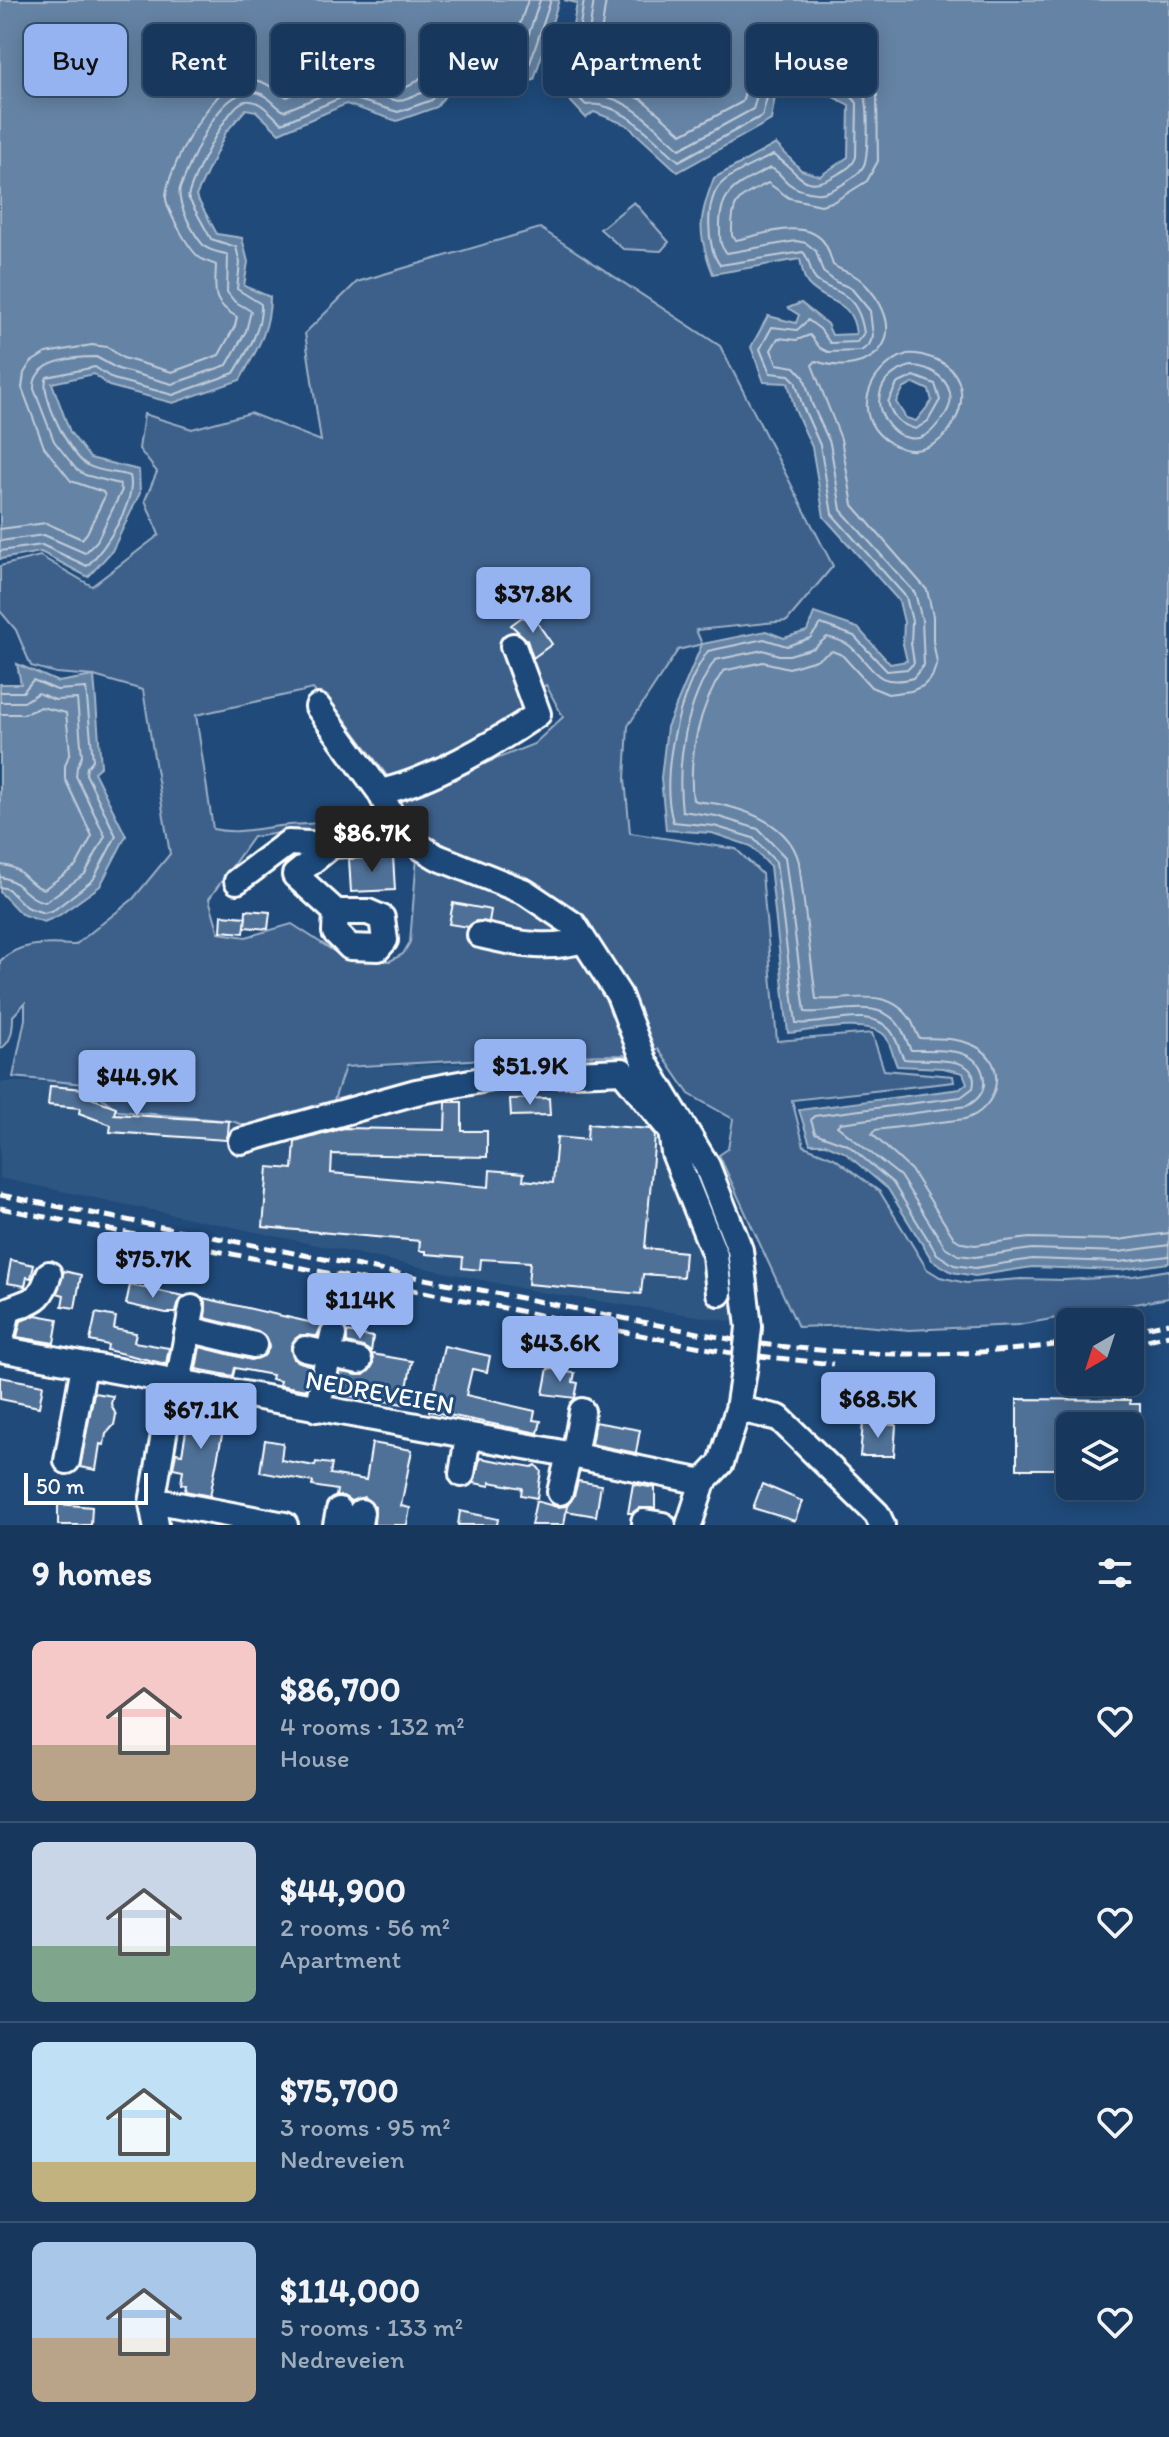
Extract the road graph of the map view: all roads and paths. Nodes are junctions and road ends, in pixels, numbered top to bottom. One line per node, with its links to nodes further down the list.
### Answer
1 (513, 646): 3 (street)
2 (318, 707): 3 (street)
3 (380, 792): 4 (street)
4 (409, 840): 5 (street); 9 (street)
5 (332, 845): 6 (street); 7 (street)
6 (237, 881)
7 (336, 912)
8 (480, 935): 9 (street)
9 (583, 940): 11 (street)
10 (241, 1141): 11 (street)
11 (683, 1147): 12 (street); 22 (street, bridge)
12 (719, 1293)
13 (33, 1297): 15 (street)
14 (254, 1345): 20 (street)
15 (0, 1346): 18 (street, NEDREVEIEN)
16 (330, 1351): 17 (street); 19 (street); 21 (street)
17 (296, 1352)
18 (92, 1359): 20 (street, NEDREVEIEN); 26 (street)
19 (359, 1361)
20 (170, 1388): 21 (street, NEDREVEIEN); 31 (street)
21 (318, 1404): 24 (street, NEDREVEIEN)
22 (738, 1409): 29 (street); 34 (street)
23 (582, 1411): 25 (street)
24 (490, 1437): 25 (street, NEDREVEIEN); 28 (street)
25 (584, 1455): 29 (street, NEDREVEIEN); 30 (street)
26 (67, 1461)
27 (172, 1472): 31 (street)
28 (462, 1474)
29 (703, 1482): 33 (street)
30 (560, 1492)
31 (159, 1510): 32 (street)
32 (285, 1525)
33 (689, 1525)
34 (882, 1525)

